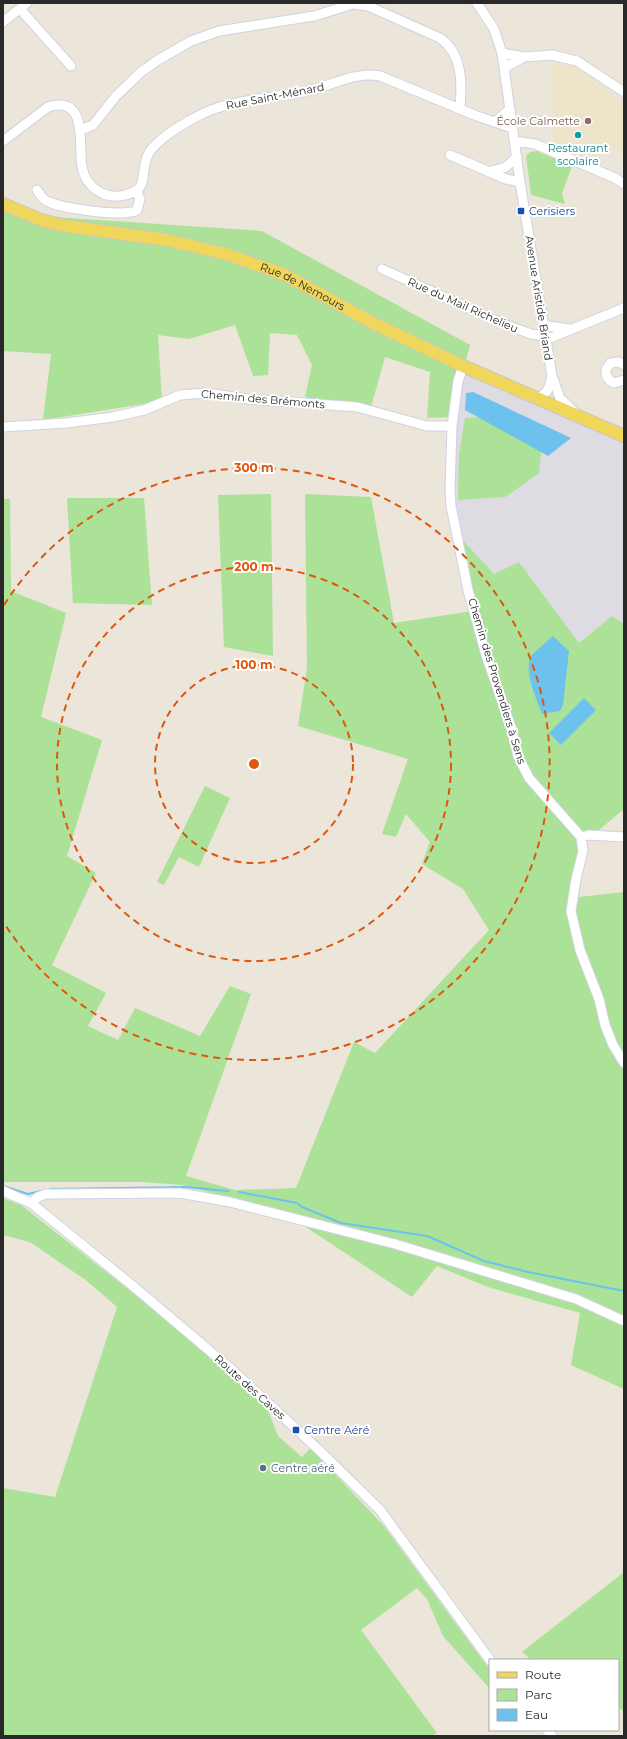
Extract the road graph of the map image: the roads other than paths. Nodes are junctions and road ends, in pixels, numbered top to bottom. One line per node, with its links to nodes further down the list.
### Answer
1 (477, 3): 4 (street, Avenue Aristide Briand)
2 (24, 6): 3 (street); 6 (street)
3 (3, 22)
4 (502, 53): 5 (street); 7 (street, Avenue Aristide Briand)
5 (524, 57): 7 (street); 8 (street)
6 (71, 66)
7 (504, 68): 12 (street, Avenue Aristide Briand)
8 (596, 74): 9 (street); 10 (street)
9 (624, 92)
10 (624, 98)
11 (460, 108): 13 (street, Rue Saint-Ménard); 15 (street); 24 (street, Rue Saint-Ménard)
12 (510, 108): 13 (street); 14 (street, Avenue Aristide Briand)
13 (495, 122): 14 (street, Rue Saint-Ménard)
14 (512, 128): 16 (street, Avenue Aristide Briand)
15 (81, 130): 17 (street); 24 (street)
16 (514, 140): 19 (street, Avenue Aristide Briand); 22 (street)
17 (3, 141)
18 (450, 155): 20 (street)
19 (516, 157): 20 (street); 21 (street, Avenue Aristide Briand)
20 (491, 171): 21 (street)
21 (520, 182): 28 (street, Avenue Aristide Briand)
22 (624, 184)
23 (37, 190): 24 (street)
24 (136, 191)
25 (3, 204): 32 (main road, Rue de Nemours)
26 (382, 268): 30 (street, Rue du Mail Richelieu)
27 (624, 308): 29 (street)
28 (543, 325): 29 (street); 30 (street, Avenue Aristide Briand)
29 (570, 330): 30 (street)
30 (545, 338): 33 (street, Avenue Aristide Briand)
31 (624, 365): 34 (street)
32 (463, 366): 36 (main road, Rue de Nemours); 38 (street, Chemin des Provendiers à Sens)
33 (552, 376): 35 (street); 37 (street, Avenue Aristide Briand)
34 (624, 380)
35 (548, 392): 36 (street); 37 (street)
36 (534, 398): 37 (main road, Rue de Nemours)
37 (557, 402): 40 (main road, Rue de Nemours)
38 (452, 426): 39 (street, Chemin des Brémonts); 41 (street, Chemin des Provendiers à Sens)
39 (3, 428)
40 (624, 436)
41 (581, 837): 42 (street); 43 (street)
42 (624, 837)
43 (624, 1063)
44 (3, 1191): 45 (street, Route des Caves)
45 (32, 1203): 46 (street); 47 (street, Route des Caves)
46 (624, 1321)
47 (489, 1659)

